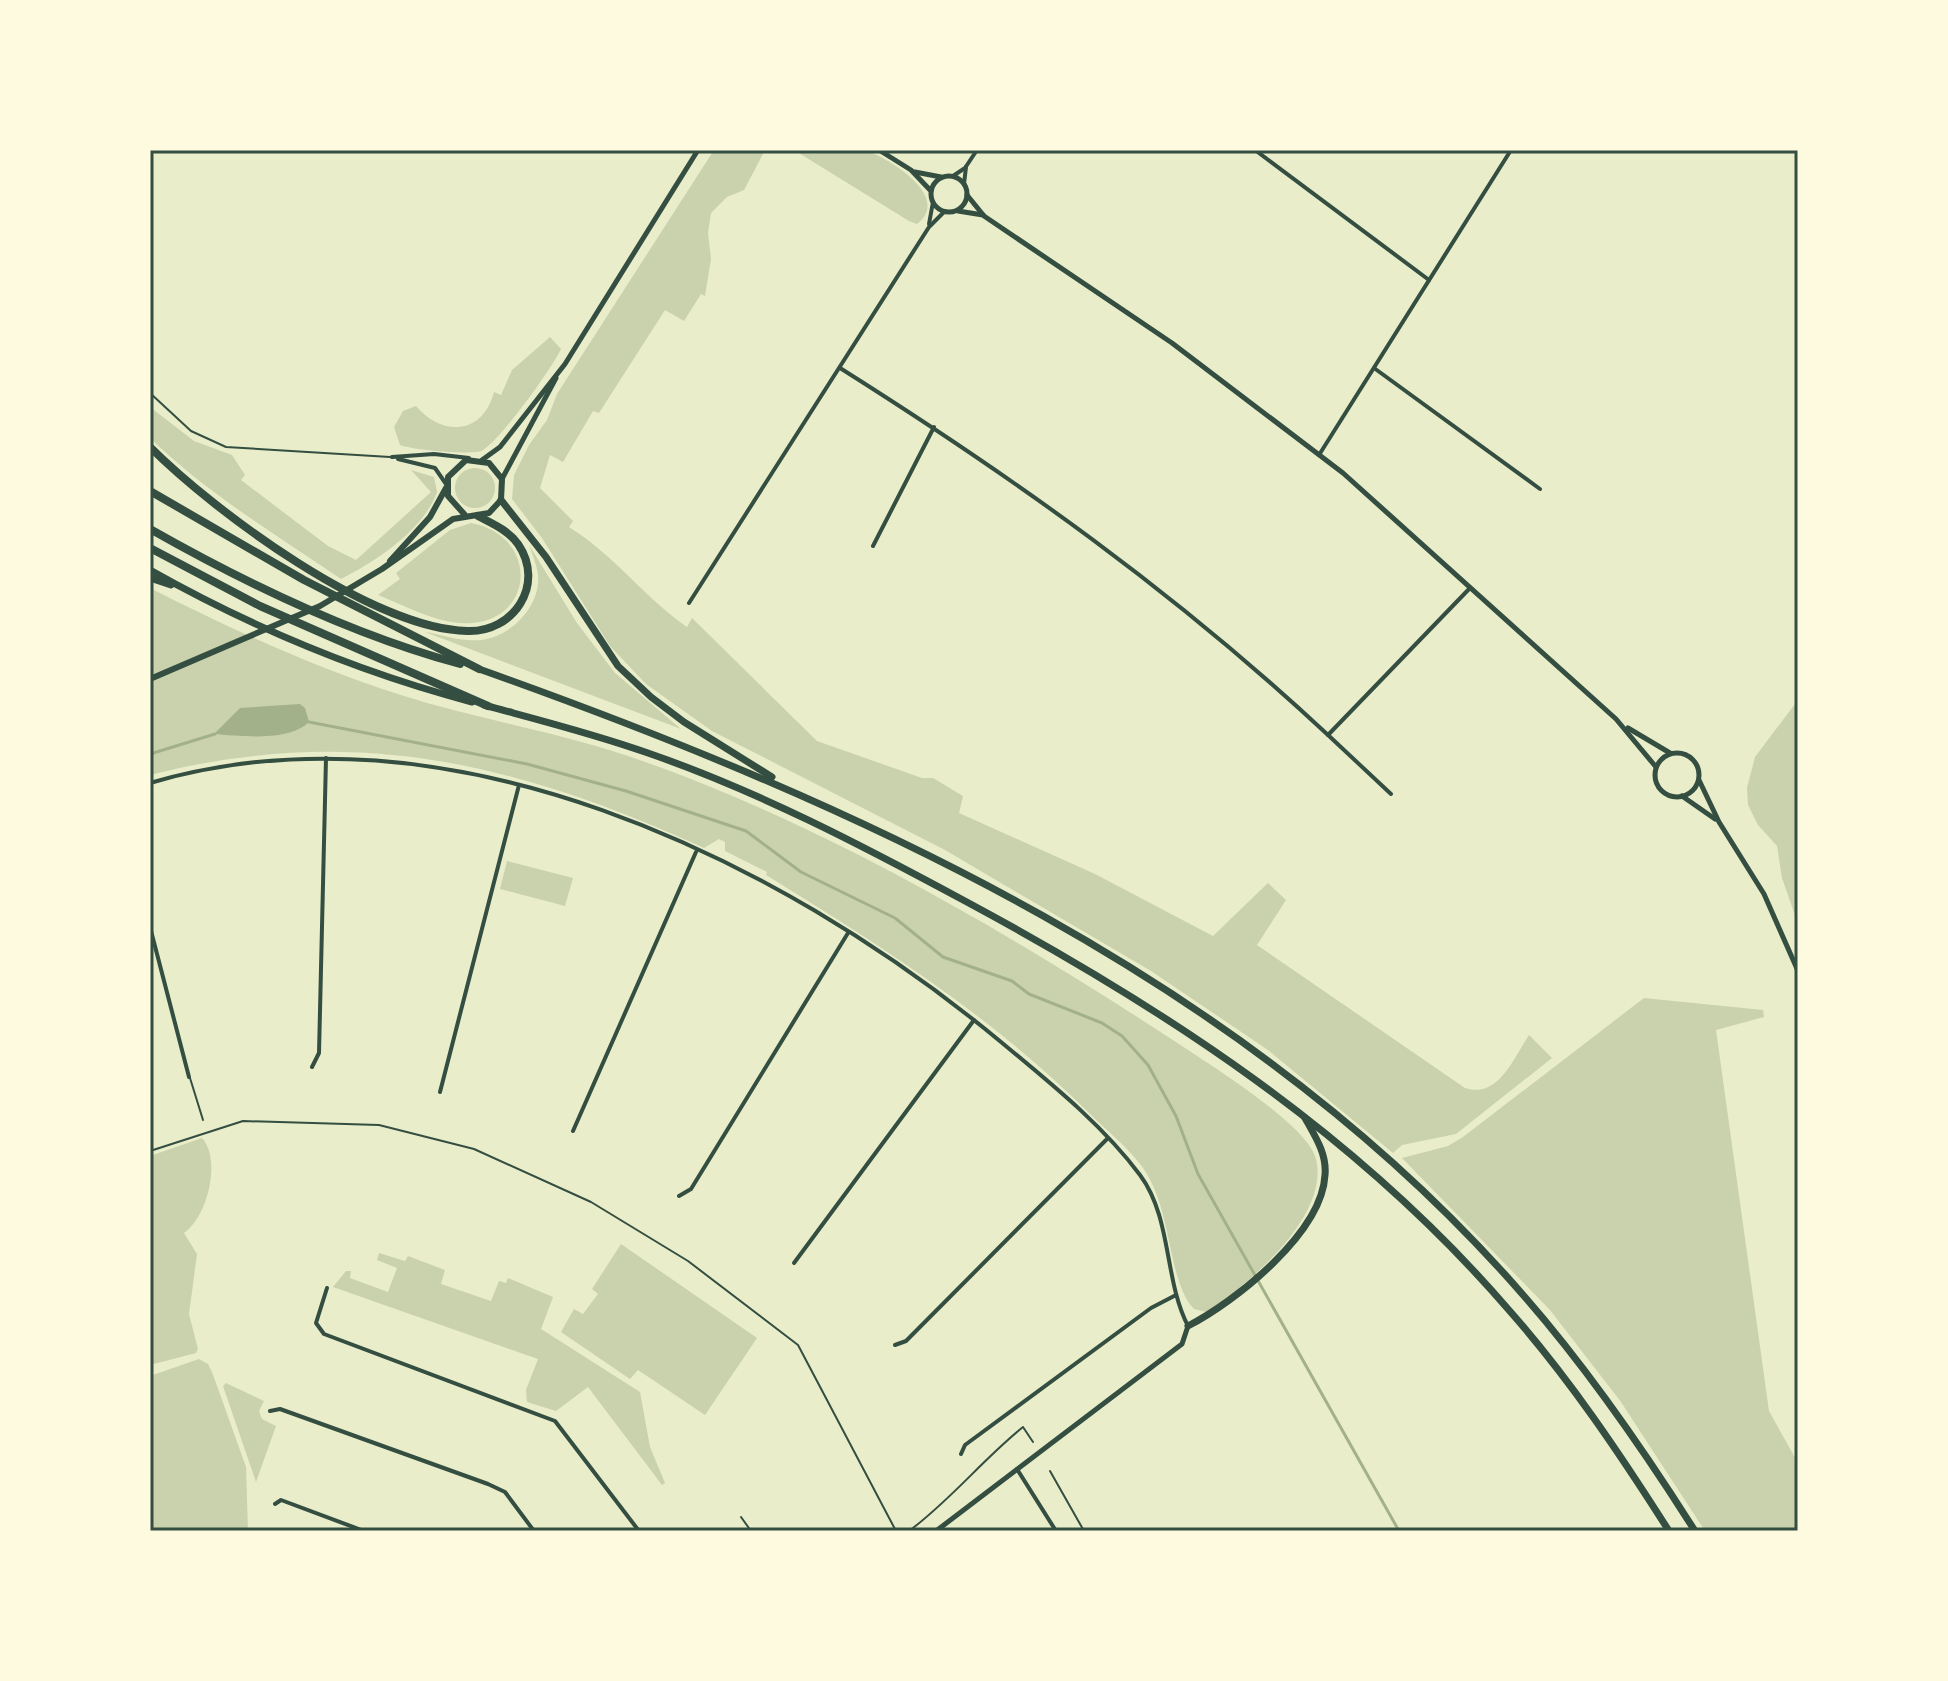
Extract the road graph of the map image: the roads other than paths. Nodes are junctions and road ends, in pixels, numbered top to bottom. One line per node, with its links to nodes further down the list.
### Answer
1 (698, 150): 19 (street)
2 (879, 150): 7 (street)
3 (977, 150): 6 (street)
4 (1255, 150): 18 (street)
5 (1511, 150): 18 (street)
6 (967, 165): 8 (street); 10 (street)
7 (911, 170): 9 (street); 11 (street)
8 (953, 176): 9 (street); 10 (street)
9 (941, 177): 11 (street)
10 (964, 184): 12 (street)
11 (931, 191): 13 (street)
12 (967, 195): 14 (street); 16 (street)
13 (933, 202): 15 (street); 17 (street)
14 (956, 210): 15 (street); 16 (street)
15 (945, 211): 17 (street)
16 (984, 216): 25 (street)
17 (929, 227): 20 (street)
18 (1429, 280): 21 (street)
19 (565, 364): 27 (street); 28 (street)
20 (840, 368): 23 (street); 45 (street)
21 (1374, 368): 25 (street); 30 (street)
22 (150, 393): 26 (lane)
23 (934, 427): 36 (street); 50 (street)
24 (150, 447): 39 (highway)
25 (1319, 455): 43 (street)
26 (392, 457): 27 (street); 29 (street)
27 (478, 460): 28 (main road); 29 (main road)
28 (502, 479): 32 (main road)
29 (446, 486): 33 (main road); 40 (main road)
30 (1540, 489)
31 (150, 491): 38 (highway)
32 (501, 500): 34 (main road); 57 (highway)
33 (465, 515): 34 (main road); 40 (main road)
34 (478, 516): 39 (highway)
35 (150, 529): 46 (highway)
36 (873, 546)
37 (150, 548): 48 (highway)
38 (269, 559): 39 (highway); 46 (highway)
39 (300, 565)
40 (382, 569): 47 (main road)
41 (150, 570): 44 (highway)
42 (150, 578): 44 (highway)
43 (1470, 588): 49 (street); 50 (street)
44 (188, 591): 48 (highway)
45 (689, 603)
46 (479, 669): 57 (highway)
47 (150, 679)
48 (488, 706): 69 (highway)
49 (1621, 723): 51 (street); 53 (street)
50 (1328, 735): 58 (street)
51 (1670, 753): 53 (street); 54 (street)
52 (326, 758): 55 (street); 56 (street); 66 (street)
53 (1656, 767): 59 (street)
54 (1699, 780): 59 (street); 60 (street)
55 (150, 783)
56 (519, 785): 61 (street); 68 (street)
57 (792, 789): 91 (highway)
58 (1391, 794)
59 (1682, 796): 60 (street)
60 (1719, 822): 64 (street)
61 (696, 852): 63 (street); 71 (street)
62 (150, 927): 67 (street)
63 (848, 933): 65 (street); 73 (street)
64 (1798, 971)
65 (974, 1020): 72 (street); 74 (street)
66 (312, 1067)
67 (189, 1077): 70 (lane)
68 (440, 1092)
69 (1302, 1113): 77 (highway); 90 (highway)
70 (203, 1120)
71 (573, 1131)
72 (1107, 1139): 76 (street); 78 (street)
73 (679, 1196)
74 (794, 1263)
75 (327, 1288): 86 (street)
76 (1176, 1295): 77 (street); 80 (street)
77 (1188, 1326): 81 (street)
78 (895, 1345)
79 (270, 1411): 85 (street)
80 (961, 1454)
81 (1017, 1469): 88 (street); 89 (street)
82 (275, 1504): 84 (street)
83 (741, 1517): 87 (lane)
84 (364, 1531)
85 (534, 1531)
86 (639, 1531)
87 (751, 1531)
88 (936, 1531)
89 (1056, 1531)
90 (1669, 1531)
91 (1695, 1531)

